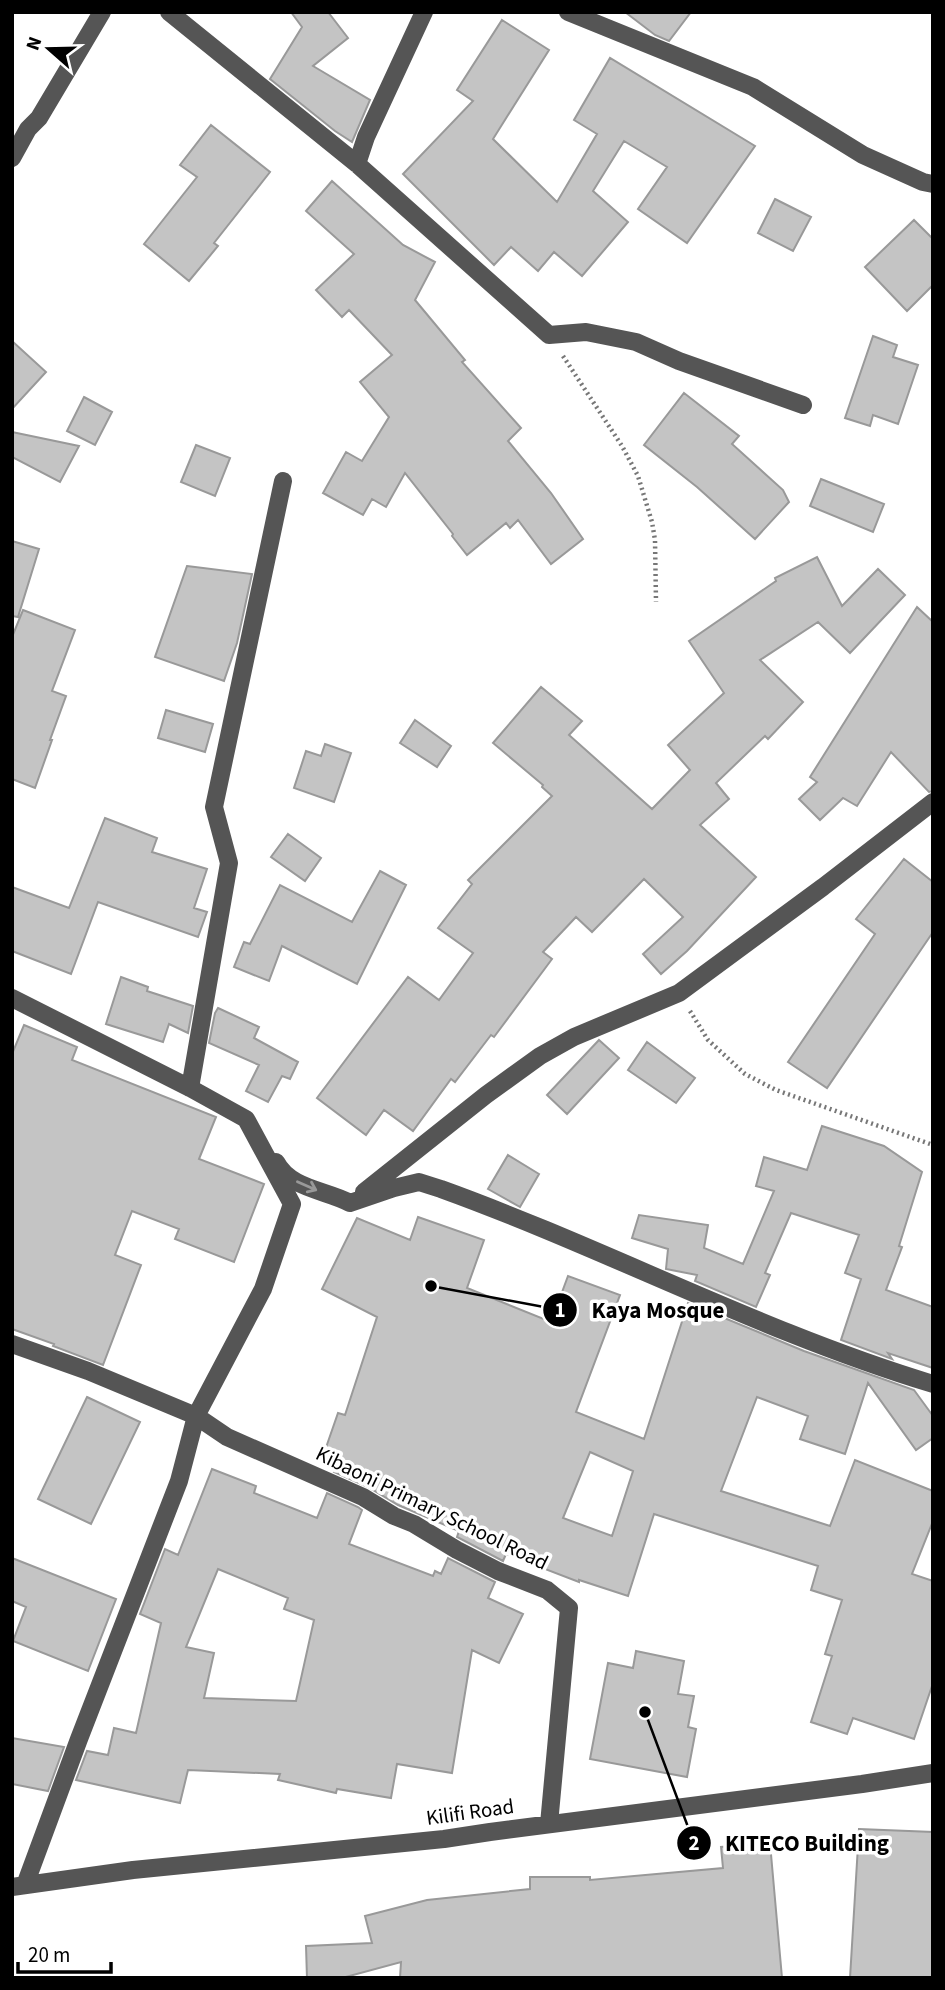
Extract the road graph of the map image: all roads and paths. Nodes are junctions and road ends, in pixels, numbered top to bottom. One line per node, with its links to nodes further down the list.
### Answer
1 (102, 12): 5 (street)
2 (169, 12): 7 (street)
3 (424, 12): 7 (street)
4 (568, 12): 8 (street)
5 (20, 128): 6 (street)
6 (12, 158)
7 (357, 164): 9 (street)
8 (933, 184)
9 (549, 335): 10 (street); 12 (path)
10 (803, 405)
11 (283, 481): 16 (street)
12 (656, 602)
13 (933, 802): 14 (street)
14 (679, 993): 18 (path); 19 (street)
15 (12, 998): 16 (street)
16 (190, 1088): 17 (street)
17 (246, 1119): 19 (street, one-way to 19); 22 (street)
18 (933, 1145)
19 (350, 1203): 21 (street)
20 (12, 1344): 22 (street)
21 (933, 1384)
22 (196, 1416): 24 (street, Kibaoni Primary School Road); 25 (street)
23 (933, 1773): 24 (street, Kilifi Road)
24 (549, 1824): 25 (street, Kilifi Road)
25 (19, 1886)

